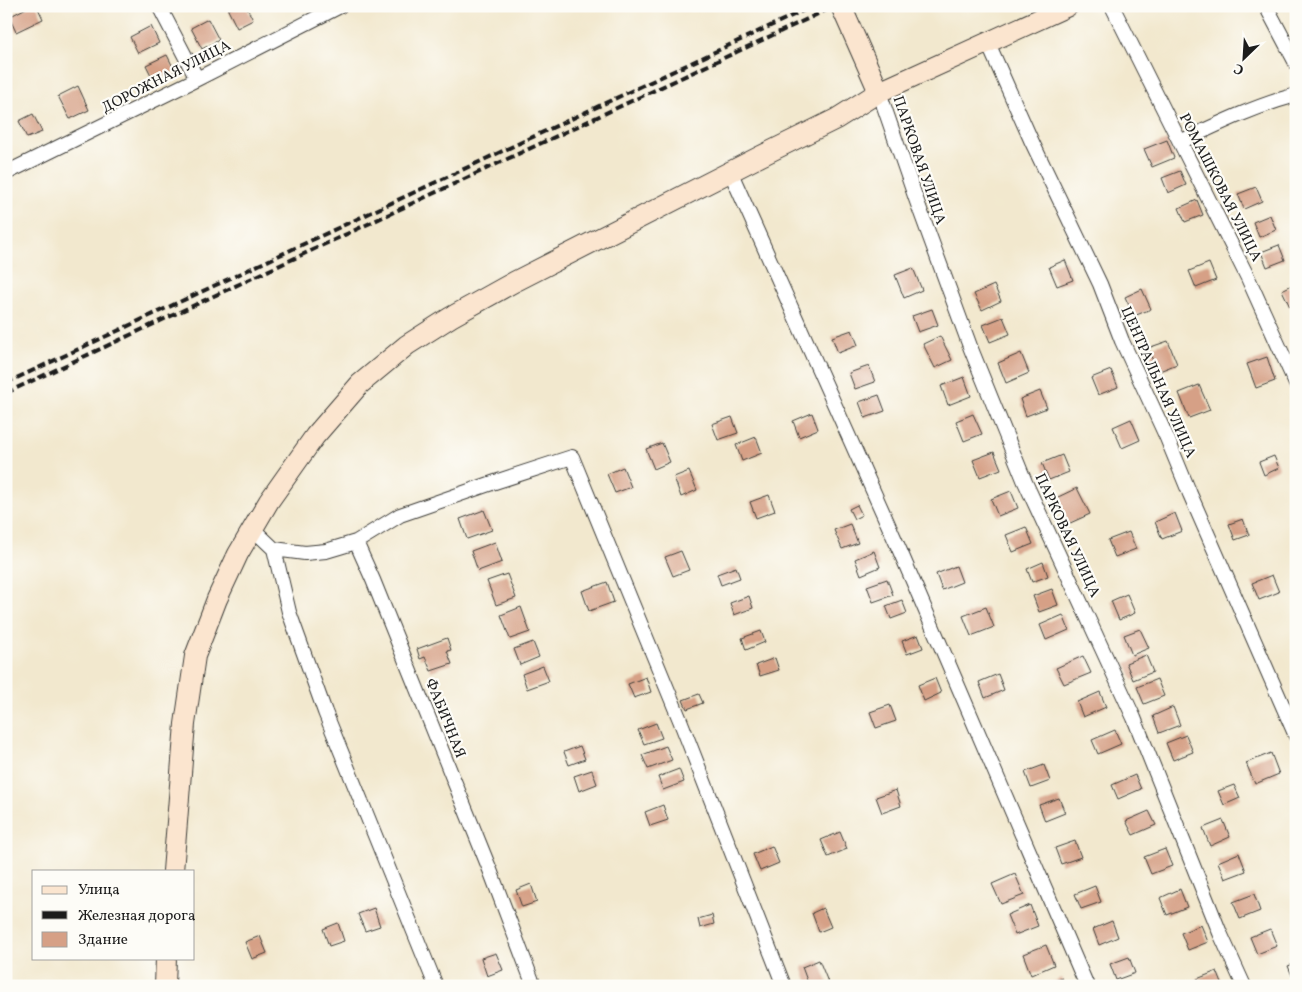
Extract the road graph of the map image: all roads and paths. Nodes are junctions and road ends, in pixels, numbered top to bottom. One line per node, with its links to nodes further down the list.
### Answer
1 (159, 6): 9 (street)
2 (340, 6): 9 (street, ДОРОЖНАЯ УЛИЦА)
3 (841, 6): 10 (street)
4 (1068, 6): 7 (street)
5 (1112, 6): 12 (street, РОМАШКОВАЯ УЛИЦА)
6 (1266, 6): 8 (street)
7 (988, 43): 10 (street); 19 (street, ЦЕНТРАЛЬНАЯ УЛИЦА)
8 (1296, 63)
9 (196, 80): 14 (street, ДОРОЖНАЯ УЛИЦА)
10 (879, 92): 13 (street); 27 (street, ПАРКОВАЯ УЛИЦА)
11 (1296, 95): 12 (street)
12 (1180, 142): 15 (street, РОМАШКОВАЯ УЛИЦА)
13 (730, 172): 16 (street); 26 (street)
14 (6, 173)
15 (1296, 384)
16 (253, 529): 18 (street); 20 (street)
17 (356, 542): 18 (street); 24 (street, ФАБИЧНАЯ); 25 (street)
18 (274, 549): 23 (street)
19 (1296, 736)
20 (173, 870)
21 (166, 960): 22 (street)
22 (165, 986)
23 (436, 986)
24 (534, 986)
25 (784, 986)
26 (1087, 986)
27 (1244, 986)

